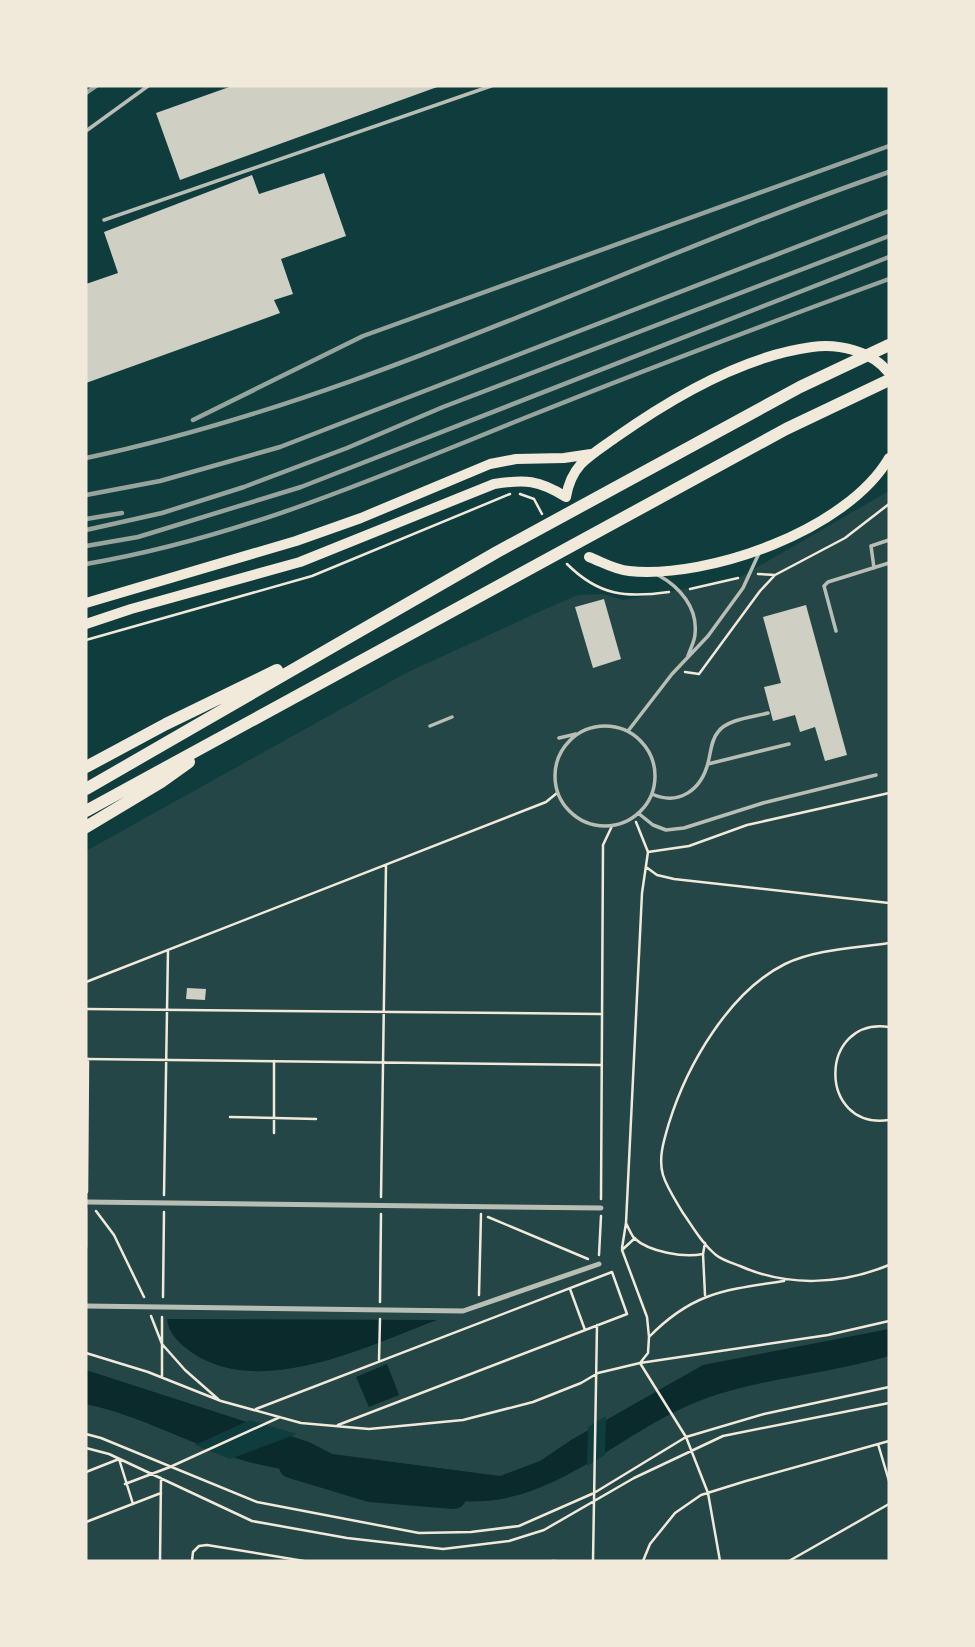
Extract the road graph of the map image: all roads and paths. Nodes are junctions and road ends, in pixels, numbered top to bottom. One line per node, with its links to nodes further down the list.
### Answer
1 (148, 86): 3 (lane)
2 (491, 86): 4 (lane)
3 (86, 131)
4 (104, 220)
5 (889, 345): 25 (highway)
6 (888, 373): 7 (main road); 34 (highway)
7 (595, 453): 22 (main road); 23 (main road)
8 (889, 458): 9 (main road)
9 (886, 468): 13 (main road)
10 (889, 503): 19 (path)
11 (543, 518): 26 (path)
12 (889, 540): 17 (lane)
13 (760, 549): 18 (main road); 20 (lane)
14 (589, 557): 18 (main road)
15 (565, 562): 21 (path)
16 (889, 564): 17 (lane)
17 (874, 568): 24 (lane)
18 (650, 571): 21 (lane)
19 (775, 575): 20 (path); 28 (path)
20 (749, 576): 21 (path); 27 (lane)
21 (679, 590): 27 (lane)
22 (86, 603)
23 (86, 624)
24 (836, 631)
25 (356, 632): 38 (highway); 40 (highway)
26 (86, 640)
27 (687, 658): 28 (lane)
28 (679, 668): 32 (lane)
29 (768, 713): 37 (lane)
30 (452, 717): 31 (lane)
31 (430, 726)
32 (628, 731): 33 (lane); 43 (lane)
33 (578, 733): 35 (lane); 41 (lane)
34 (227, 736): 44 (highway); 48 (highway)
35 (559, 738)
36 (789, 744): 37 (lane)
37 (708, 764): 43 (lane)
38 (86, 767)
39 (876, 775): 45 (lane)
40 (86, 789)
41 (557, 793): 47 (lane); 50 (path)
42 (889, 793): 49 (path)
43 (652, 794): 45 (lane)
44 (86, 811)
45 (638, 813): 46 (lane)
46 (634, 817): 47 (lane); 49 (path)
47 (612, 826): 59 (path)
48 (86, 827)
49 (648, 852): 51 (path)
50 (386, 865): 54 (path); 58 (path)
51 (646, 866): 52 (path); 77 (path)
52 (889, 903)
53 (889, 943): 79 (path)
54 (168, 950): 55 (path); 57 (path)
55 (86, 982)
56 (86, 1009): 57 (path)
57 (167, 1011): 58 (path); 62 (path)
58 (385, 1012): 59 (path); 64 (path)
59 (602, 1014): 65 (path)
60 (889, 1027): 69 (path)
61 (87, 1059): 62 (path); 71 (path)
62 (166, 1060): 63 (path); 72 (path)
63 (274, 1061): 64 (path); 67 (path)
64 (383, 1062): 65 (path); 73 (path)
65 (602, 1065): 74 (path)
66 (230, 1117): 67 (path)
67 (274, 1118): 68 (path); 70 (path)
68 (316, 1119)
69 (889, 1120)
70 (274, 1133)
71 (86, 1202): 72 (street); 76 (path)
72 (164, 1205): 73 (street); 90 (path)
73 (381, 1207): 75 (street); 91 (path)
74 (601, 1208): 75 (street); 83 (path)
75 (481, 1210): 83 (path); 88 (path)
76 (86, 1216): 80 (path)
77 (626, 1223): 78 (path); 81 (path)
78 (635, 1238): 81 (path); 82 (path)
79 (705, 1243): 82 (path); 85 (path)
80 (86, 1247)
81 (622, 1250): 95 (path)
82 (703, 1254): 87 (path)
83 (599, 1264): 88 (street)
84 (889, 1265): 85 (path)
85 (788, 1280): 87 (path)
86 (570, 1289): 93 (path); 94 (path); 97 (path)
87 (705, 1295): 95 (path)
88 (479, 1305): 91 (street)
89 (86, 1306): 90 (street)
90 (163, 1306): 91 (street); 100 (path)
91 (380, 1309): 97 (path)
92 (889, 1321): 98 (path)
93 (597, 1325): 94 (path); 99 (path)
94 (585, 1330): 105 (path)
95 (649, 1337): 98 (path)
96 (86, 1353): 100 (path)
97 (379, 1360): 103 (path)
98 (640, 1363): 99 (path); 107 (path)
99 (598, 1373): 105 (path); 120 (path)
100 (162, 1377): 103 (path)
101 (889, 1387): 107 (path)
102 (889, 1403): 111 (path)
103 (256, 1409): 104 (path)
104 (280, 1417): 105 (path); 113 (path)
105 (335, 1426)
106 (86, 1434): 113 (path)
107 (686, 1437): 111 (path); 120 (path)
108 (889, 1441): 109 (path)
109 (878, 1444): 117 (path); 121 (path)
110 (86, 1448): 112 (path)
111 (691, 1451): 121 (path); 122 (path)
112 (118, 1459): 114 (path); 115 (path); 118 (path)
113 (170, 1467): 115 (path); 120 (path)
114 (86, 1472)
115 (150, 1474): 116 (path); 118 (path)
116 (161, 1478): 119 (path); 122 (path)
117 (889, 1481)
118 (125, 1484): 123 (path)
119 (161, 1493): 123 (path); 126 (path)
120 (594, 1493): 122 (path)
121 (708, 1493): 130 (path); 131 (path)
122 (594, 1500): 129 (path)
123 (133, 1504): 125 (path)
124 (889, 1504): 132 (path)
125 (86, 1522)
126 (160, 1561)
127 (192, 1561): 128 (path)
128 (304, 1561)
129 (593, 1561)
130 (643, 1561)
131 (720, 1561)
132 (789, 1561)

